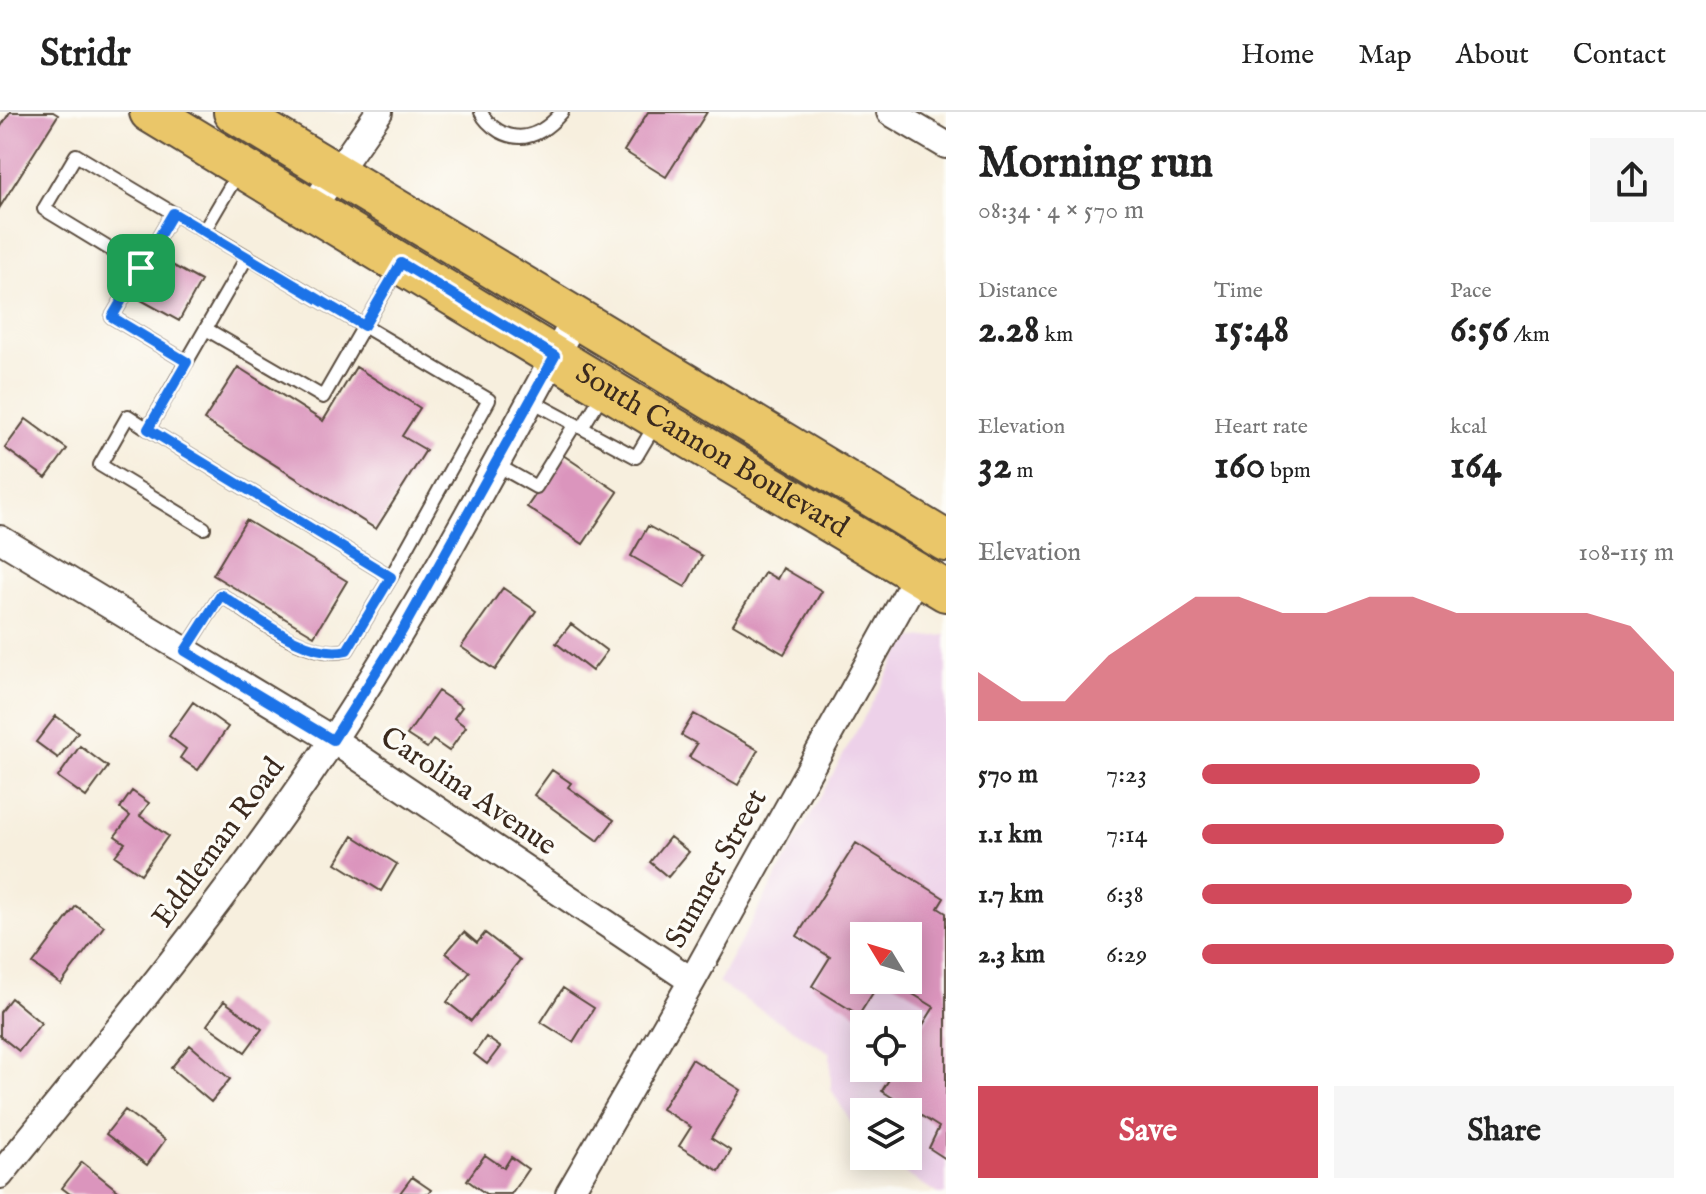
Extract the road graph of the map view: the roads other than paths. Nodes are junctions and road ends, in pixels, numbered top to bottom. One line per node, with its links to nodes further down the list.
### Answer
1 (150, 112): 8 (main road, South Cannon Boulevard)
2 (234, 112): 9 (main road, South Cannon Boulevard)
3 (379, 112): 9 (street)
4 (481, 112): 5 (lane)
5 (562, 112)
6 (890, 112): 7 (street)
7 (946, 145)
8 (241, 167): 10 (main road, South Cannon Boulevard); 12 (lane)
9 (336, 174): 10 (street); 16 (main road, South Cannon Boulevard)
10 (311, 209): 14 (main road, South Cannon Boulevard)
11 (173, 213): 12 (lane); 15 (lane); 15 (lane)
12 (204, 231): 13 (lane)
13 (247, 257): 17 (lane); 18 (lane)
14 (401, 263): 17 (lane); 19 (main road, South Cannon Boulevard)
15 (141, 268): 20 (lane)
16 (575, 319): 19 (street, Eddleman Road); 28 (main road, South Cannon Boulevard)
17 (364, 326): 18 (lane); 30 (lane)
18 (206, 329): 20 (lane)
19 (555, 356): 21 (main road, South Cannon Boulevard); 22 (street, Eddleman Road)
20 (187, 362): 25 (lane)
21 (606, 388): 23 (main road, South Cannon Boulevard); 24 (lane)
22 (530, 400): 24 (lane); 26 (street, Eddleman Road)
23 (659, 418): 24 (lane); 31 (main road, South Cannon Boulevard)
24 (579, 426): 26 (lane)
25 (148, 429): 27 (lane); 30 (lane)
26 (495, 464): 33 (street, Eddleman Road)
27 (204, 528)
28 (944, 534)
29 (0, 539): 32 (street, Carolina Avenue)
30 (391, 577): 32 (lane)
31 (932, 582): 34 (street, Sumner Street)
32 (185, 651): 33 (street, Carolina Avenue)
33 (333, 740): 34 (street, Carolina Avenue); 35 (street, Eddleman Road)
34 (692, 981): 36 (street, Sumner Street)
35 (0, 1175)
36 (569, 1194)

